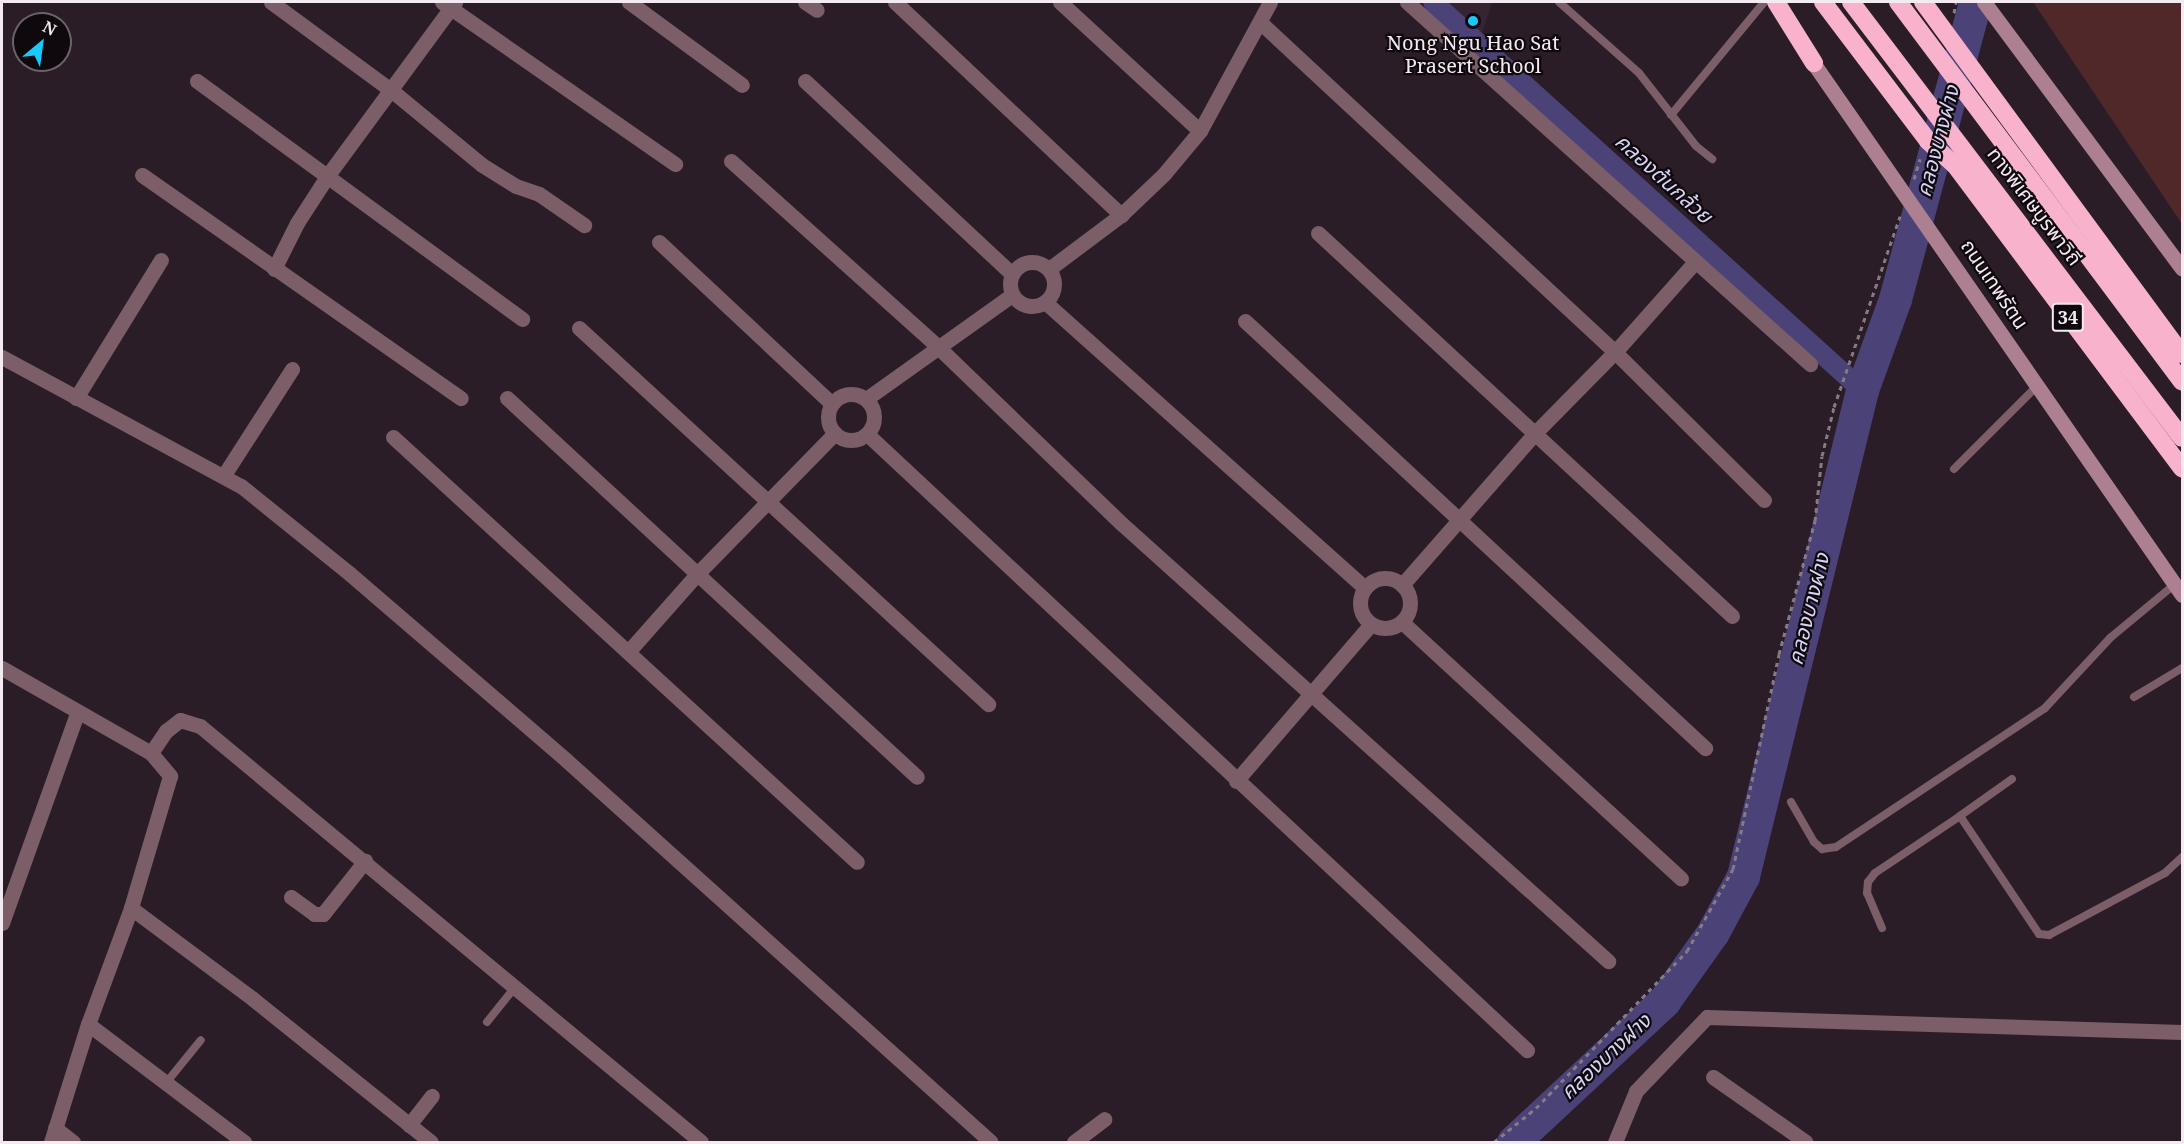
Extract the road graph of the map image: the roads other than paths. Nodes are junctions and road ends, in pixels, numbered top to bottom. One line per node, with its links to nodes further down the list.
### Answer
1 (271, 2): 21 (street)
2 (629, 2): 20 (street)
3 (895, 2): 29 (street)
4 (1059, 2): 23 (street)
5 (1270, 2): 16 (street)
6 (1407, 2): 34 (street)
7 (1559, 2): 22 (lane)
8 (1765, 2): 17 (main road, ถนนเทพรัตน); 22 (lane)
9 (1776, 2): 17 (highway)
10 (1823, 2): 62 (highway, ถนนเทพรัตน / 34)
11 (1851, 2): 61 (highway, ทางพิเศษบูรพาวิถี)
12 (1898, 2): 50 (highway, ทางพิเศษบูรพาวิถี)
13 (1923, 2): 46 (highway)
14 (1984, 2): 35 (main road)
15 (449, 4): 21 (street); 26 (street)
16 (1261, 23): 23 (street); 45 (street)
17 (1814, 63): 51 (main road, ถนนเทพรัตน)
18 (197, 81): 28 (street)
19 (805, 81): 38 (street)
20 (742, 85)
21 (391, 90): 28 (street); 30 (street)
22 (1671, 115): 24 (lane)
23 (1200, 131): 29 (street)
24 (1712, 159)
25 (731, 161): 44 (street)
26 (675, 164)
27 (142, 175): 36 (street)
28 (328, 175): 36 (street); 41 (street)
29 (1121, 215): 37 (street)
30 (584, 225)
31 (1318, 233): 58 (street)
32 (659, 242): 56 (street)
33 (161, 260): 52 (street)
34 (1694, 263): 45 (street); 48 (street)
35 (2182, 268)
36 (274, 269): 53 (street)
37 (1049, 269): 38 (street); 40 (street)
38 (1012, 274): 39 (street)
39 (1012, 295): 40 (street); 44 (street)
40 (1045, 302): 70 (street)
41 (522, 319)
42 (1245, 321): 67 (street)
43 (579, 328): 66 (street)
44 (938, 347): 55 (street); 78 (street)
45 (1615, 352): 58 (street); 65 (street)
46 (2182, 354)
47 (2, 357): 52 (street)
48 (1810, 364)
49 (292, 369): 64 (street)
50 (2182, 381)
51 (2037, 386): 63 (lane); 71 (main road, ถนนเทพรัตน)
52 (76, 398): 64 (street)
53 (461, 398)
54 (507, 398): 68 (street)
55 (866, 399): 56 (street); 59 (street)
56 (832, 404): 57 (street)
57 (835, 433): 59 (street); 66 (street)
58 (1534, 433): 67 (street); 72 (street)
59 (867, 434): 86 (street)
60 (393, 437): 75 (street)
61 (2182, 438)
62 (2182, 468)
63 (1954, 469)
64 (224, 475): 114 (street)
65 (1764, 500)
66 (767, 501): 68 (street); 80 (street)
67 (1457, 521): 69 (street); 82 (street)
68 (697, 574): 75 (street); 84 (street)
69 (1402, 585): 70 (street); 73 (street)
70 (1365, 588): 74 (street)
71 (2179, 590): 87 (lane)
72 (1732, 616)
73 (1401, 622): 74 (street); 92 (street)
74 (1371, 624): 78 (street)
75 (628, 652): 91 (street)
76 (2, 668): 81 (street)
77 (2182, 668): 79 (lane)
78 (1313, 692): 86 (street); 97 (street)
79 (2134, 696)
80 (988, 704)
81 (77, 714): 83 (street); 95 (street)
82 (1705, 748)
83 (151, 753): 90 (street); 94 (street)
84 (917, 777)
85 (2012, 779): 88 (lane)
86 (1236, 781): 103 (street)
87 (1791, 802)
88 (1960, 816): 89 (lane); 96 (lane)
89 (2182, 857)
90 (365, 861): 93 (street); 98 (street)
91 (857, 862)
92 (1681, 879)
93 (291, 897)
94 (131, 908): 100 (street); 108 (street)
95 (2, 923)
96 (1882, 928)
97 (1608, 961)
98 (515, 987): 99 (lane); 113 (street)
99 (487, 1022)
100 (88, 1024): 105 (street); 109 (street)
101 (2182, 1032): 116 (street)
102 (201, 1040): 105 (lane)
103 (1527, 1050)
104 (1713, 1077): 117 (street)
105 (166, 1083): 111 (street)
106 (432, 1096): 108 (street)
107 (1104, 1119): 115 (street)
108 (409, 1125): 112 (street)
109 (53, 1135): 110 (street)
110 (73, 1143)
111 (244, 1143)
112 (431, 1143)
113 (701, 1143)
114 (991, 1143)
115 (1074, 1143)
116 (1615, 1143)
117 (1806, 1143)

